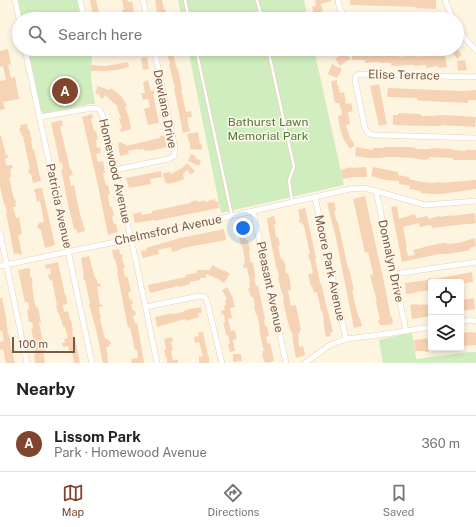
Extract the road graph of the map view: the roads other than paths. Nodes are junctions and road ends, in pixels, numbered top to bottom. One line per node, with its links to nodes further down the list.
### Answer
1 (15, 0): 8 (street)
2 (80, 0): 9 (street)
3 (143, 0): 10 (street)
4 (185, 0): 11 (lane)
5 (257, 0): 12 (lane)
6 (338, 0): 13 (street)
7 (445, 0): 14 (street)
8 (18, 12)
9 (83, 12)
10 (146, 12)
11 (188, 12)
12 (260, 12)
13 (341, 12)
14 (450, 12)
15 (464, 36): 16 (street)
16 (476, 50)
17 (27, 56): 22 (street, Patricia Avenue)
18 (155, 56): 24 (street, Dewlane Drive)
19 (198, 56): 30 (lane)
20 (270, 56): 28 (lane)
21 (476, 76): 23 (street, Elise Terrace)
22 (40, 117): 24 (street, Homewood Avenue); 33 (street, Patricia Avenue)
23 (476, 138)
24 (115, 170): 32 (street, Homewood Avenue)
25 (376, 191): 26 (street, Chelmsford Avenue); 27 (street, Chelmsford Avenue); 37 (street, Donnalyn Drive)
26 (315, 197): 28 (street, Chelmsford Avenue); 43 (street, Moore Park Avenue)
27 (476, 201)
28 (292, 202): 29 (street, Chelmsford Avenue)
29 (253, 211): 30 (street, Chelmsford Avenue); 48 (street, Pleasant Avenue)
30 (232, 216): 32 (street, Chelmsford Avenue)
31 (0, 233): 35 (street)
32 (130, 239): 33 (street, Chelmsford Avenue); 38 (street, Homewood Avenue)
33 (68, 251): 35 (street, Chelmsford Avenue); 45 (street, Patricia Avenue)
34 (476, 262): 37 (street)
35 (7, 264): 36 (street, Chelmsford Avenue); 44 (street)
36 (0, 266)
37 (394, 274): 42 (street, Donnalyn Drive)
38 (146, 307): 46 (street, Homewood Avenue); 47 (street)
39 (476, 320): 40 (street)
40 (464, 321)
41 (428, 327): 42 (street)
42 (406, 331): 43 (street)
43 (346, 339): 49 (street)
44 (27, 363)
45 (92, 363)
46 (157, 363)
47 (222, 363)
48 (286, 363)
49 (305, 363)

